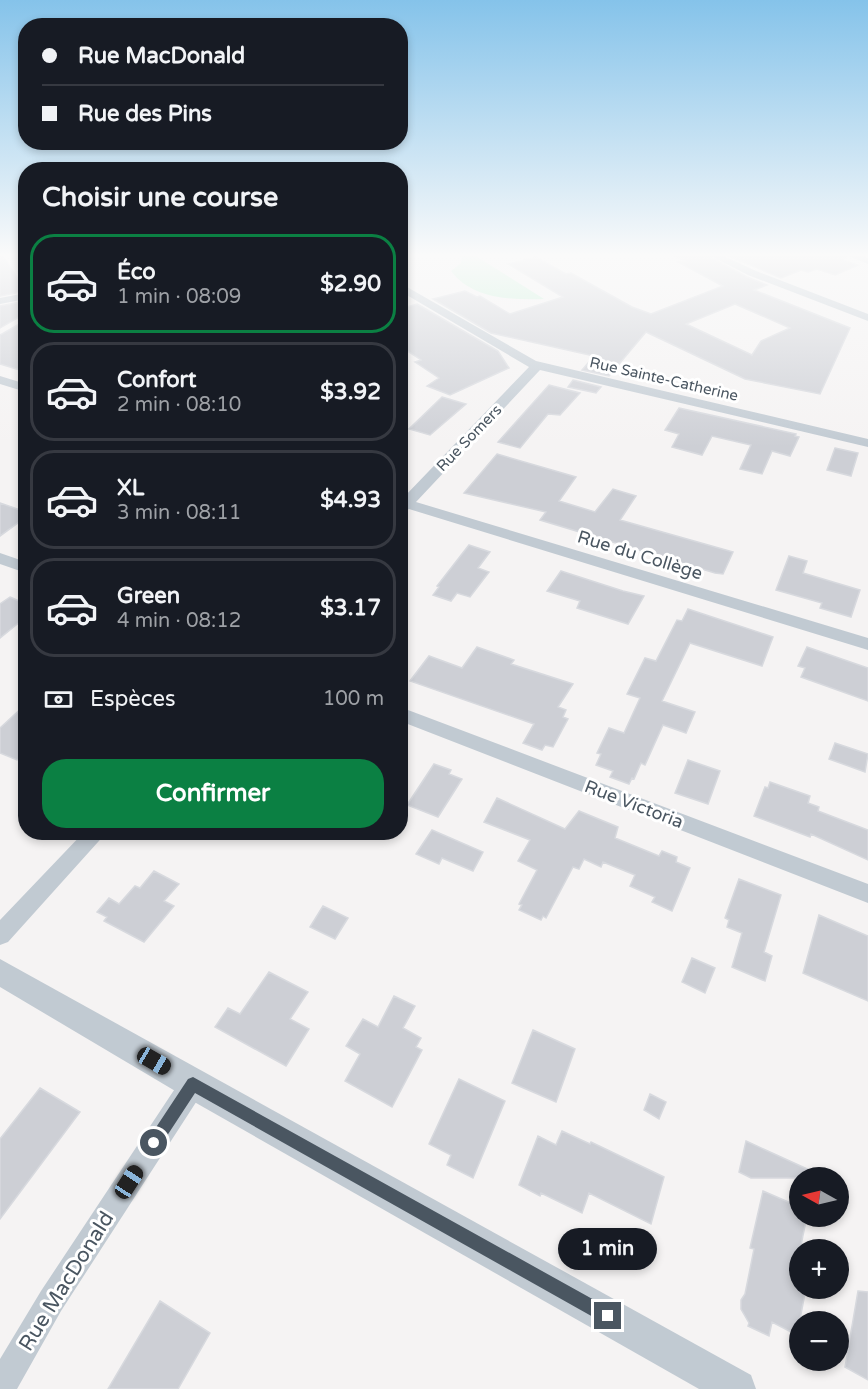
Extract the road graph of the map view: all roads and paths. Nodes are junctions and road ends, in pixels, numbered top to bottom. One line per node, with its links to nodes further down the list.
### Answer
1 (452, 318): 2 (street, Rue Sainte-Catherine)
2 (537, 366): 5 (street, Rue Sainte-Catherine); 6 (street, Rue Somers)
3 (0, 380): 4 (street)
4 (18, 386)
5 (868, 443)
6 (408, 499)
7 (408, 507): 10 (street, Rue du Collège)
8 (0, 558): 9 (street)
9 (18, 565)
10 (868, 644)
11 (408, 717): 13 (street, Rue Victoria)
12 (89, 840): 14 (street)
13 (868, 894)
14 (0, 935)
15 (0, 972): 16 (street)
16 (193, 1084): 17 (street, Rue MacDonald); 18 (street)
17 (0, 1388)
18 (737, 1389)

